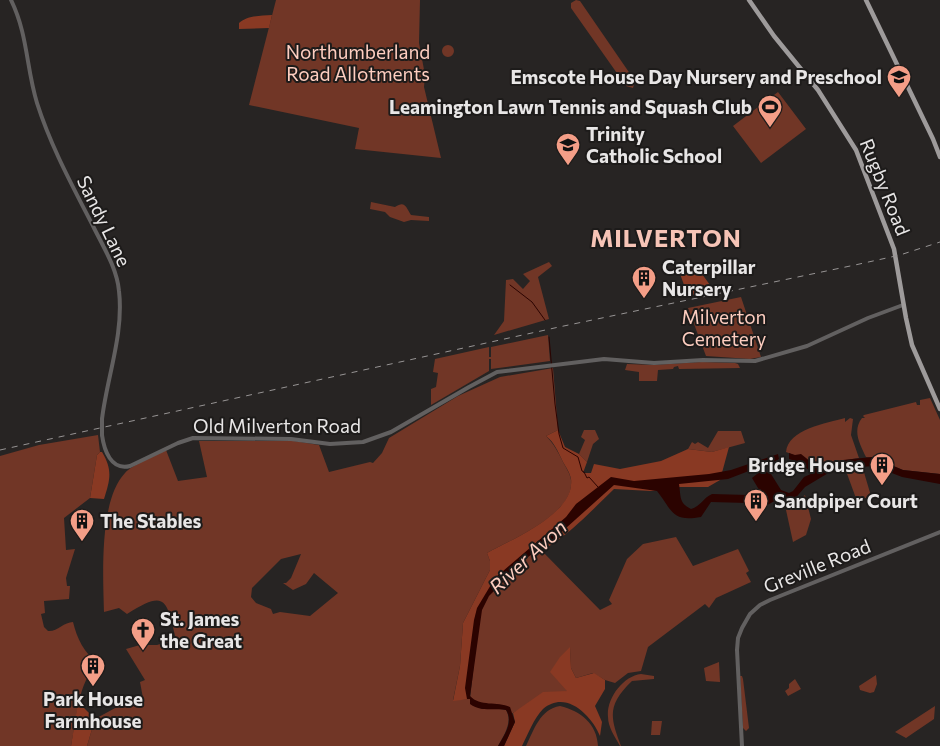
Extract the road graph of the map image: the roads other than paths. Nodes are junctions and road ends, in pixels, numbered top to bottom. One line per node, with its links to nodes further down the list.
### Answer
1 (12, 0): 9 (street, Sandy Lane, bridge)
2 (749, 0): 7 (main road, Rugby Road)
3 (866, 0): 4 (main road)
4 (933, 138): 5 (main road); 6 (main road)
5 (940, 150)
6 (940, 157)
7 (904, 306): 8 (main road, Rugby Road); 9 (street, Old Milverton Road)
8 (940, 409)
9 (110, 460)
10 (940, 532): 11 (street, Greville Road)
11 (742, 746)

